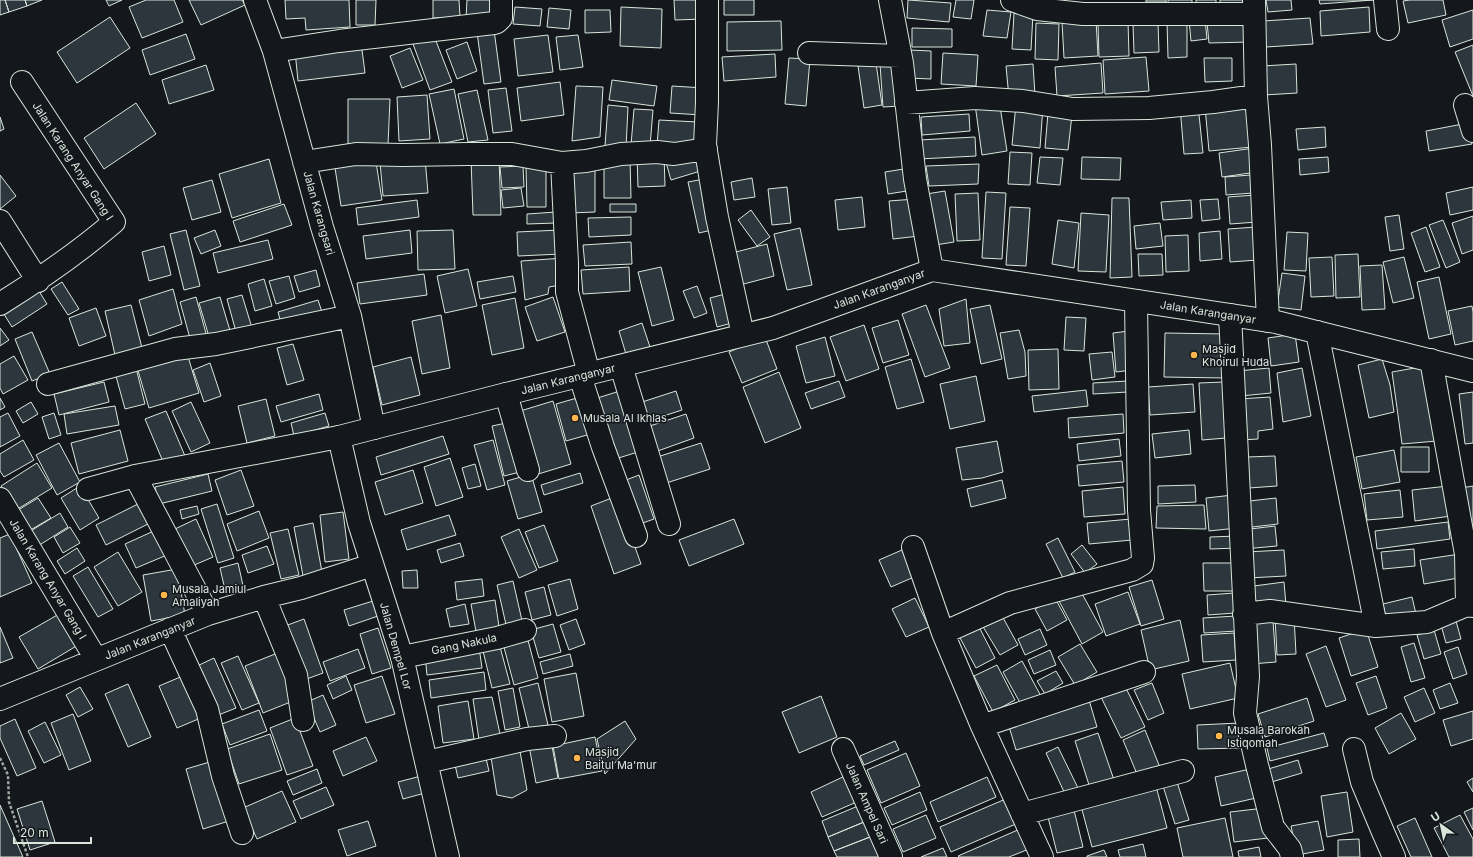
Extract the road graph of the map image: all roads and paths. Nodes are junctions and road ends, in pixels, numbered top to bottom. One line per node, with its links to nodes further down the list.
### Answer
1 (255, 0): 9 (street, Jalan Karangsari)
2 (502, 0): 9 (street)
3 (707, 0): 17 (street)
4 (890, 0): 11 (street)
5 (1012, 0): 7 (street)
6 (1385, 0): 8 (street)
7 (1254, 7): 13 (street)
8 (1388, 29)
9 (274, 51): 18 (street, Jalan Karangsari)
10 (809, 53): 11 (street)
11 (900, 56): 14 (street)
12 (22, 82): 22 (street, Jalan Karang Anyar Gang I)
13 (1256, 96): 14 (street); 27 (street)
14 (906, 104): 21 (street)
15 (1466, 105): 16 (street)
16 (1473, 131)
17 (706, 149): 19 (street); 29 (street)
18 (304, 162): 19 (street); 26 (street, Jalan Karangsari)
19 (562, 162): 33 (street)
20 (0, 221): 22 (street)
21 (932, 270): 23 (street, Jalan Karanganyar); 29 (street, Jalan Karanganyar)
22 (38, 281): 24 (street, Jalan Karang Anyar Gang I)
23 (1136, 301): 25 (street, Jalan Karanganyar); 53 (street)
24 (0, 304)
25 (1230, 315): 27 (street, Jalan Karanganyar); 49 (street)
26 (350, 316): 34 (street); 36 (street, Jalan Karangsari)
27 (1268, 321): 28 (street, Jalan Karanganyar)
28 (1317, 332): 30 (street, Jalan Karanganyar); 50 (street)
29 (743, 335): 31 (street, Jalan Karanganyar)
30 (1431, 360): 32 (street, Jalan Karanganyar); 47 (street)
31 (621, 366): 33 (street, Jalan Karanganyar); 42 (street)
32 (1473, 371)
33 (584, 375): 35 (street, Jalan Karanganyar); 43 (street)
34 (48, 384)
35 (506, 394): 36 (street, Jalan Karanganyar); 38 (street)
36 (374, 428): 37 (street, Jalan Karanganyar)
37 (339, 437): 39 (street, Jalan Karanganyar); 45 (street, Jalan Dempel Lor)
38 (528, 470)
39 (136, 476): 40 (street, Jalan Karanganyar); 48 (street)
40 (88, 489)
41 (0, 499): 55 (street, Jalan Karang Anyar Gang I)
42 (669, 524)
43 (636, 536)
44 (913, 547): 53 (street)
45 (372, 566): 46 (street, Jalan Karanganyar); 54 (street, Jalan Dempel Lor)
46 (264, 597): 48 (street, Jalan Karanganyar); 58 (street)
47 (1470, 606): 50 (street)
48 (208, 614): 51 (street, Jalan Karanganyar)
49 (1244, 614): 50 (street); 72 (street)
50 (1376, 626)
51 (170, 629): 55 (street, Jalan Karanganyar); 67 (street)
52 (525, 630): 54 (street, Gang Nakula)
53 (943, 633): 59 (street)
54 (402, 657): 64 (street, Jalan Dempel Lor)
55 (96, 659): 57 (street, Jalan Karanganyar)
56 (1144, 672): 59 (street)
57 (0, 699)
58 (303, 720)
59 (982, 726): 66 (street)
60 (555, 736): 64 (street)
61 (843, 749): 70 (street, Jalan Ampel Sari)
62 (1354, 749): 73 (street)
63 (0, 758): 68 (path)
64 (427, 762): 69 (street, Jalan Dempel Lor)
65 (1183, 772): 66 (street)
66 (1022, 814): 71 (street)
67 (242, 833)
68 (28, 857)
69 (448, 857)
70 (891, 857)
71 (1042, 857)
72 (1292, 857)
73 (1394, 857)

